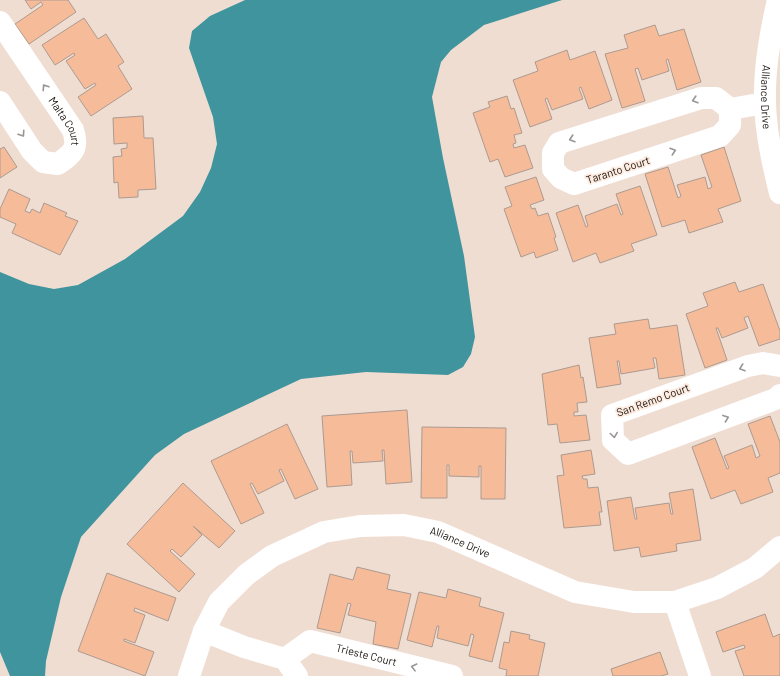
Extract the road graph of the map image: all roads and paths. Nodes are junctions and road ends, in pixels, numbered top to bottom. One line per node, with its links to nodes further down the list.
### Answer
1 (778, 0): 4 (street, Alliance Drive)
2 (0, 22): 3 (street, Malta Court, one-way to 2)
3 (0, 102)
4 (765, 103): 5 (street); 6 (street, Alliance Drive)
5 (730, 109): 5 (street, Taranto Court, one-way to 5)
6 (780, 194)
7 (780, 366): 8 (street, San Remo Court, one-way to 8)
8 (780, 395)
9 (780, 546): 10 (street, Alliance Drive)
10 (674, 602): 11 (street, Alliance Drive); 16 (street)
11 (204, 631): 12 (street); 13 (street, Alliance Drive)
12 (284, 659): 14 (street); 15 (street, Trieste Court, one-way to 12)
13 (189, 676)
14 (297, 676)
15 (452, 676)
16 (700, 676)

